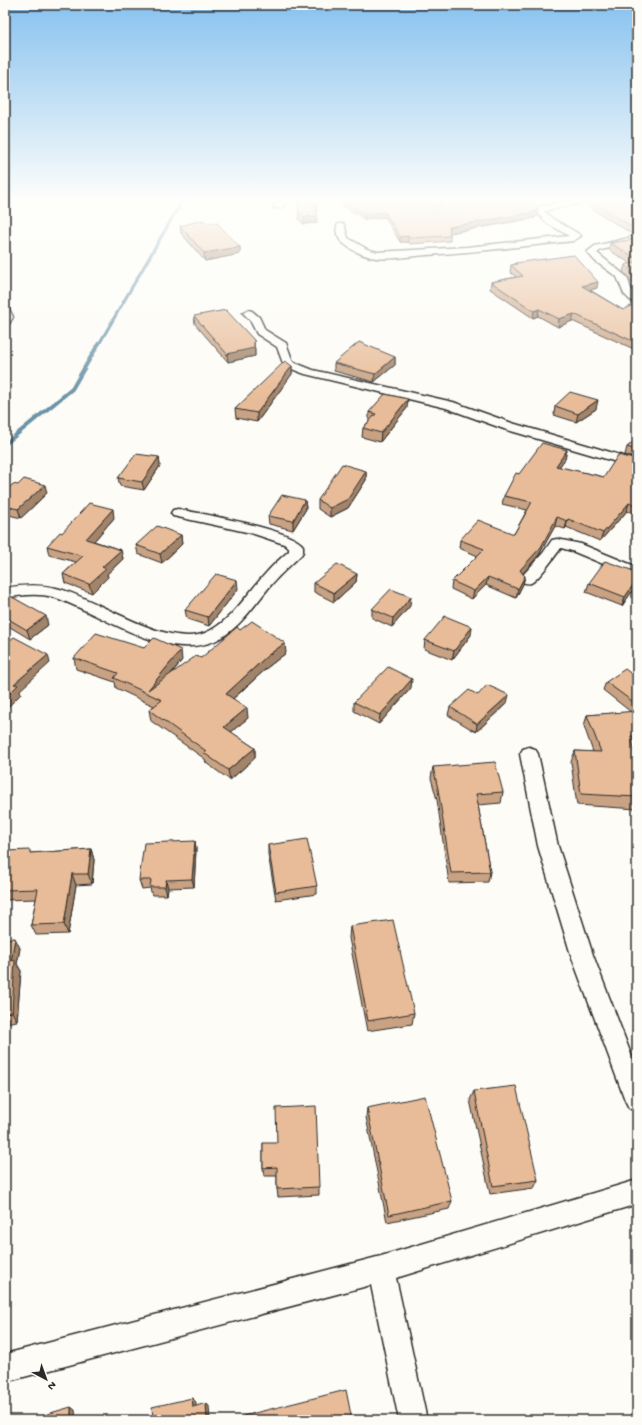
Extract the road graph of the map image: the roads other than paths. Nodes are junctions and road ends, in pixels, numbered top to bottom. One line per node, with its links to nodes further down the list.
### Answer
1 (611, 268): 2 (street)
2 (637, 300)
3 (5, 311): 5 (street)
4 (248, 313): 6 (street)
5 (5, 322)
6 (637, 464)
7 (178, 513): 10 (street)
8 (637, 573): 9 (street)
9 (527, 579)
10 (5, 593)
11 (529, 754): 12 (street)
12 (637, 1100)
13 (637, 1192): 14 (street)
14 (381, 1269): 15 (street); 16 (street)
15 (5, 1368)
16 (413, 1420)

